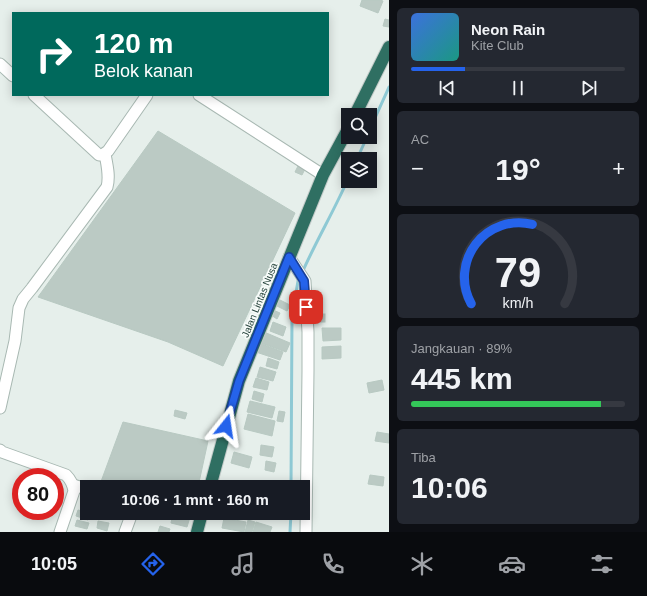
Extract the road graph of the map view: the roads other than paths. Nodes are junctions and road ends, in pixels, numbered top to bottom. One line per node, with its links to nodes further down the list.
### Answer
1 (389, 47): 7 (highway)
2 (0, 64): 3 (street)
3 (12, 75)
4 (35, 96): 9 (street)
5 (146, 96): 9 (street)
6 (201, 96): 10 (street)
7 (358, 108)
8 (341, 142): 10 (highway, Jalan Lintas Nusa)
9 (105, 154): 12 (street)
10 (324, 175): 11 (highway, Jalan Lintas Nusa)
11 (292, 260): 14 (highway, Jalan Lintas Nusa); 22 (street)
12 (0, 408)
13 (0, 450): 15 (street)
14 (212, 480)
15 (73, 485): 16 (street); 19 (street)
16 (80, 486)
17 (129, 520): 20 (street)
18 (200, 520): 21 (highway)
19 (60, 532)
20 (125, 532)
21 (197, 532)
22 (306, 532)

